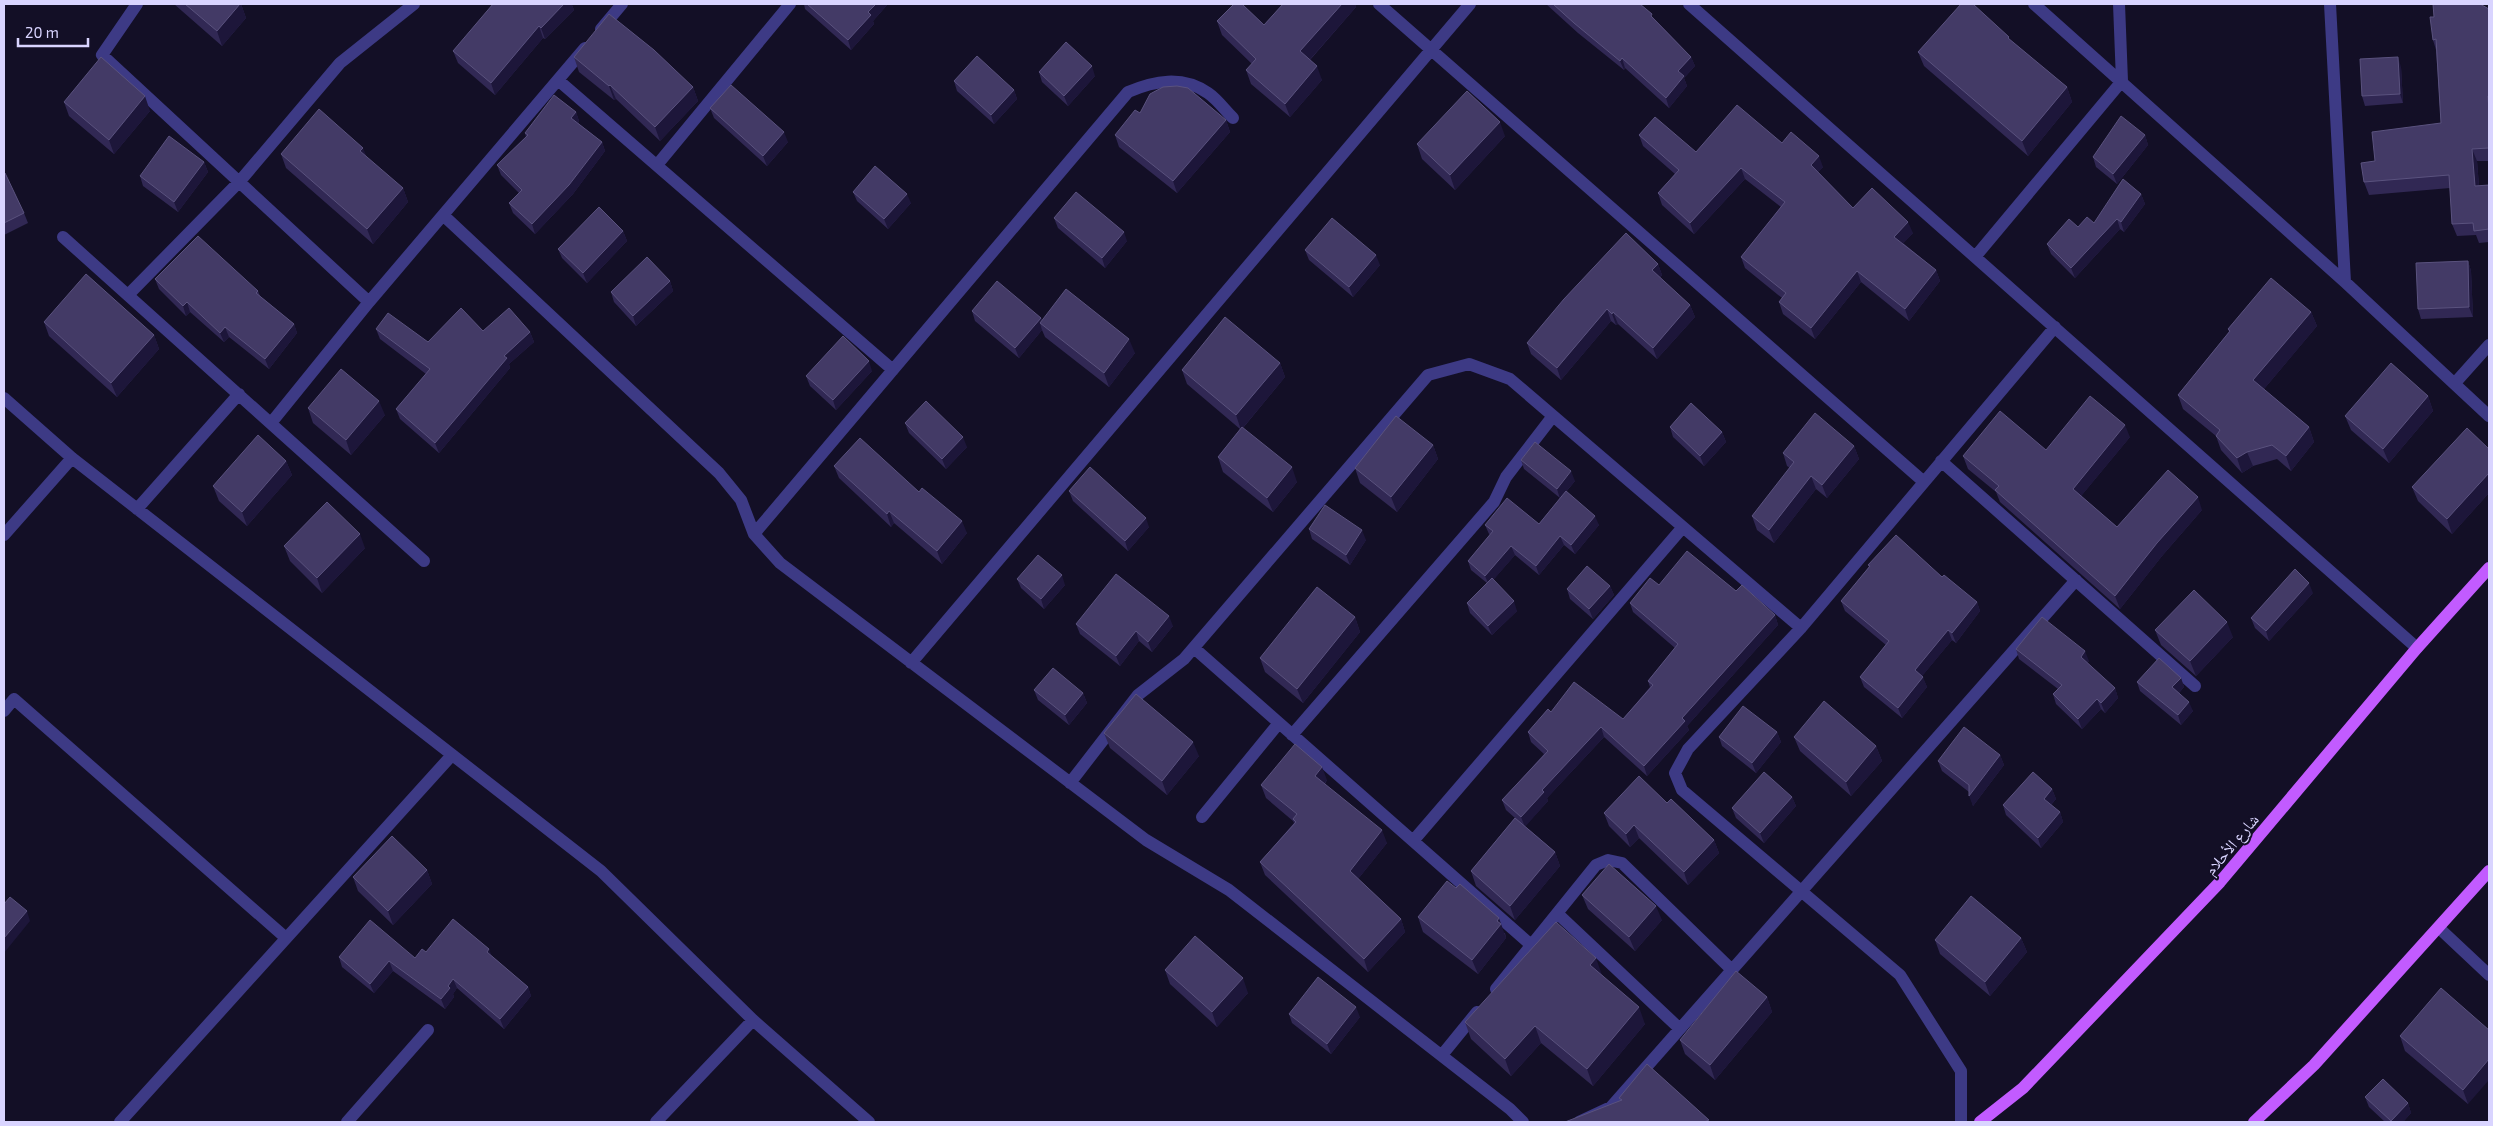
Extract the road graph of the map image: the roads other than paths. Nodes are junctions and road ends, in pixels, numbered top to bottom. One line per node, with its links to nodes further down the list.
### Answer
1 (137, 4): 16 (street)
2 (414, 4): 16 (street)
3 (622, 4): 12 (street)
4 (790, 4): 15 (street)
5 (1379, 4): 11 (street)
6 (1470, 4): 11 (street)
7 (1689, 4): 19 (street)
8 (2034, 4): 13 (street)
9 (2119, 4): 13 (street)
10 (2330, 4): 20 (street)
11 (1432, 50): 34 (street); 45 (street)
12 (558, 80): 15 (street); 17 (street)
13 (2122, 81): 19 (street); 20 (street)
14 (1233, 118): 25 (street)
15 (657, 165): 25 (street)
16 (240, 182): 21 (street); 22 (street)
17 (443, 215): 22 (street); 37 (street)
18 (63, 237): 21 (street)
19 (1975, 257): 23 (street)
20 (2346, 282): 26 (street)
21 (128, 295): 27 (street)
22 (369, 302): 31 (street)
23 (2054, 327): 33 (street); 44 (street)
24 (2489, 345): 26 (street)
25 (893, 370): 37 (street)
26 (2455, 383): 30 (street)
27 (239, 394): 31 (street); 35 (street)
28 (4, 398): 32 (street)
29 (1553, 416): 36 (street); 43 (street); 49 (street)
30 (2489, 416)
31 (271, 423): 39 (street)
32 (72, 458): 35 (street); 38 (street)
33 (1941, 461): 34 (street); 41 (street)
34 (1924, 482): 42 (street)
35 (136, 509): 50 (street)
36 (1683, 527): 42 (street); 53 (street)
37 (754, 534): 45 (street)
38 (4, 535)
39 (424, 561)
40 (2489, 568): 44 (main road, شارع الأحلام)
41 (2076, 580): 46 (street); 55 (street)
42 (1801, 628): 55 (street)
43 (1194, 648): 48 (street); 51 (street)
44 (2417, 648): 73 (main road, شارع الأحلام)
45 (911, 663): 51 (street)
46 (2194, 686)
47 (4, 711): 58 (street)
48 (1278, 723): 49 (street); 52 (street)
49 (1292, 735): 53 (street)
50 (452, 755): 58 (street); 62 (street)
51 (1070, 782): 65 (street)
52 (1202, 817)
53 (1412, 841): 59 (street)
54 (2489, 871): 57 (main road)
55 (1802, 891): 60 (street); 72 (street)
56 (1558, 914): 59 (street); 60 (street); 63 (street)
57 (2439, 928): 61 (street); 74 (main road)
58 (286, 938): 66 (street)
59 (1531, 945): 65 (street)
60 (1732, 970): 63 (street)
61 (2489, 975)
62 (753, 1020): 68 (street); 69 (street)
63 (1680, 1028): 71 (street)
64 (428, 1030): 67 (street)
65 (1442, 1055): 70 (street)
66 (120, 1122)
67 (347, 1122)
68 (656, 1122)
69 (869, 1122)
70 (1523, 1122)
71 (1580, 1122)
72 (1961, 1122)
73 (1980, 1122)
74 (2254, 1122)

